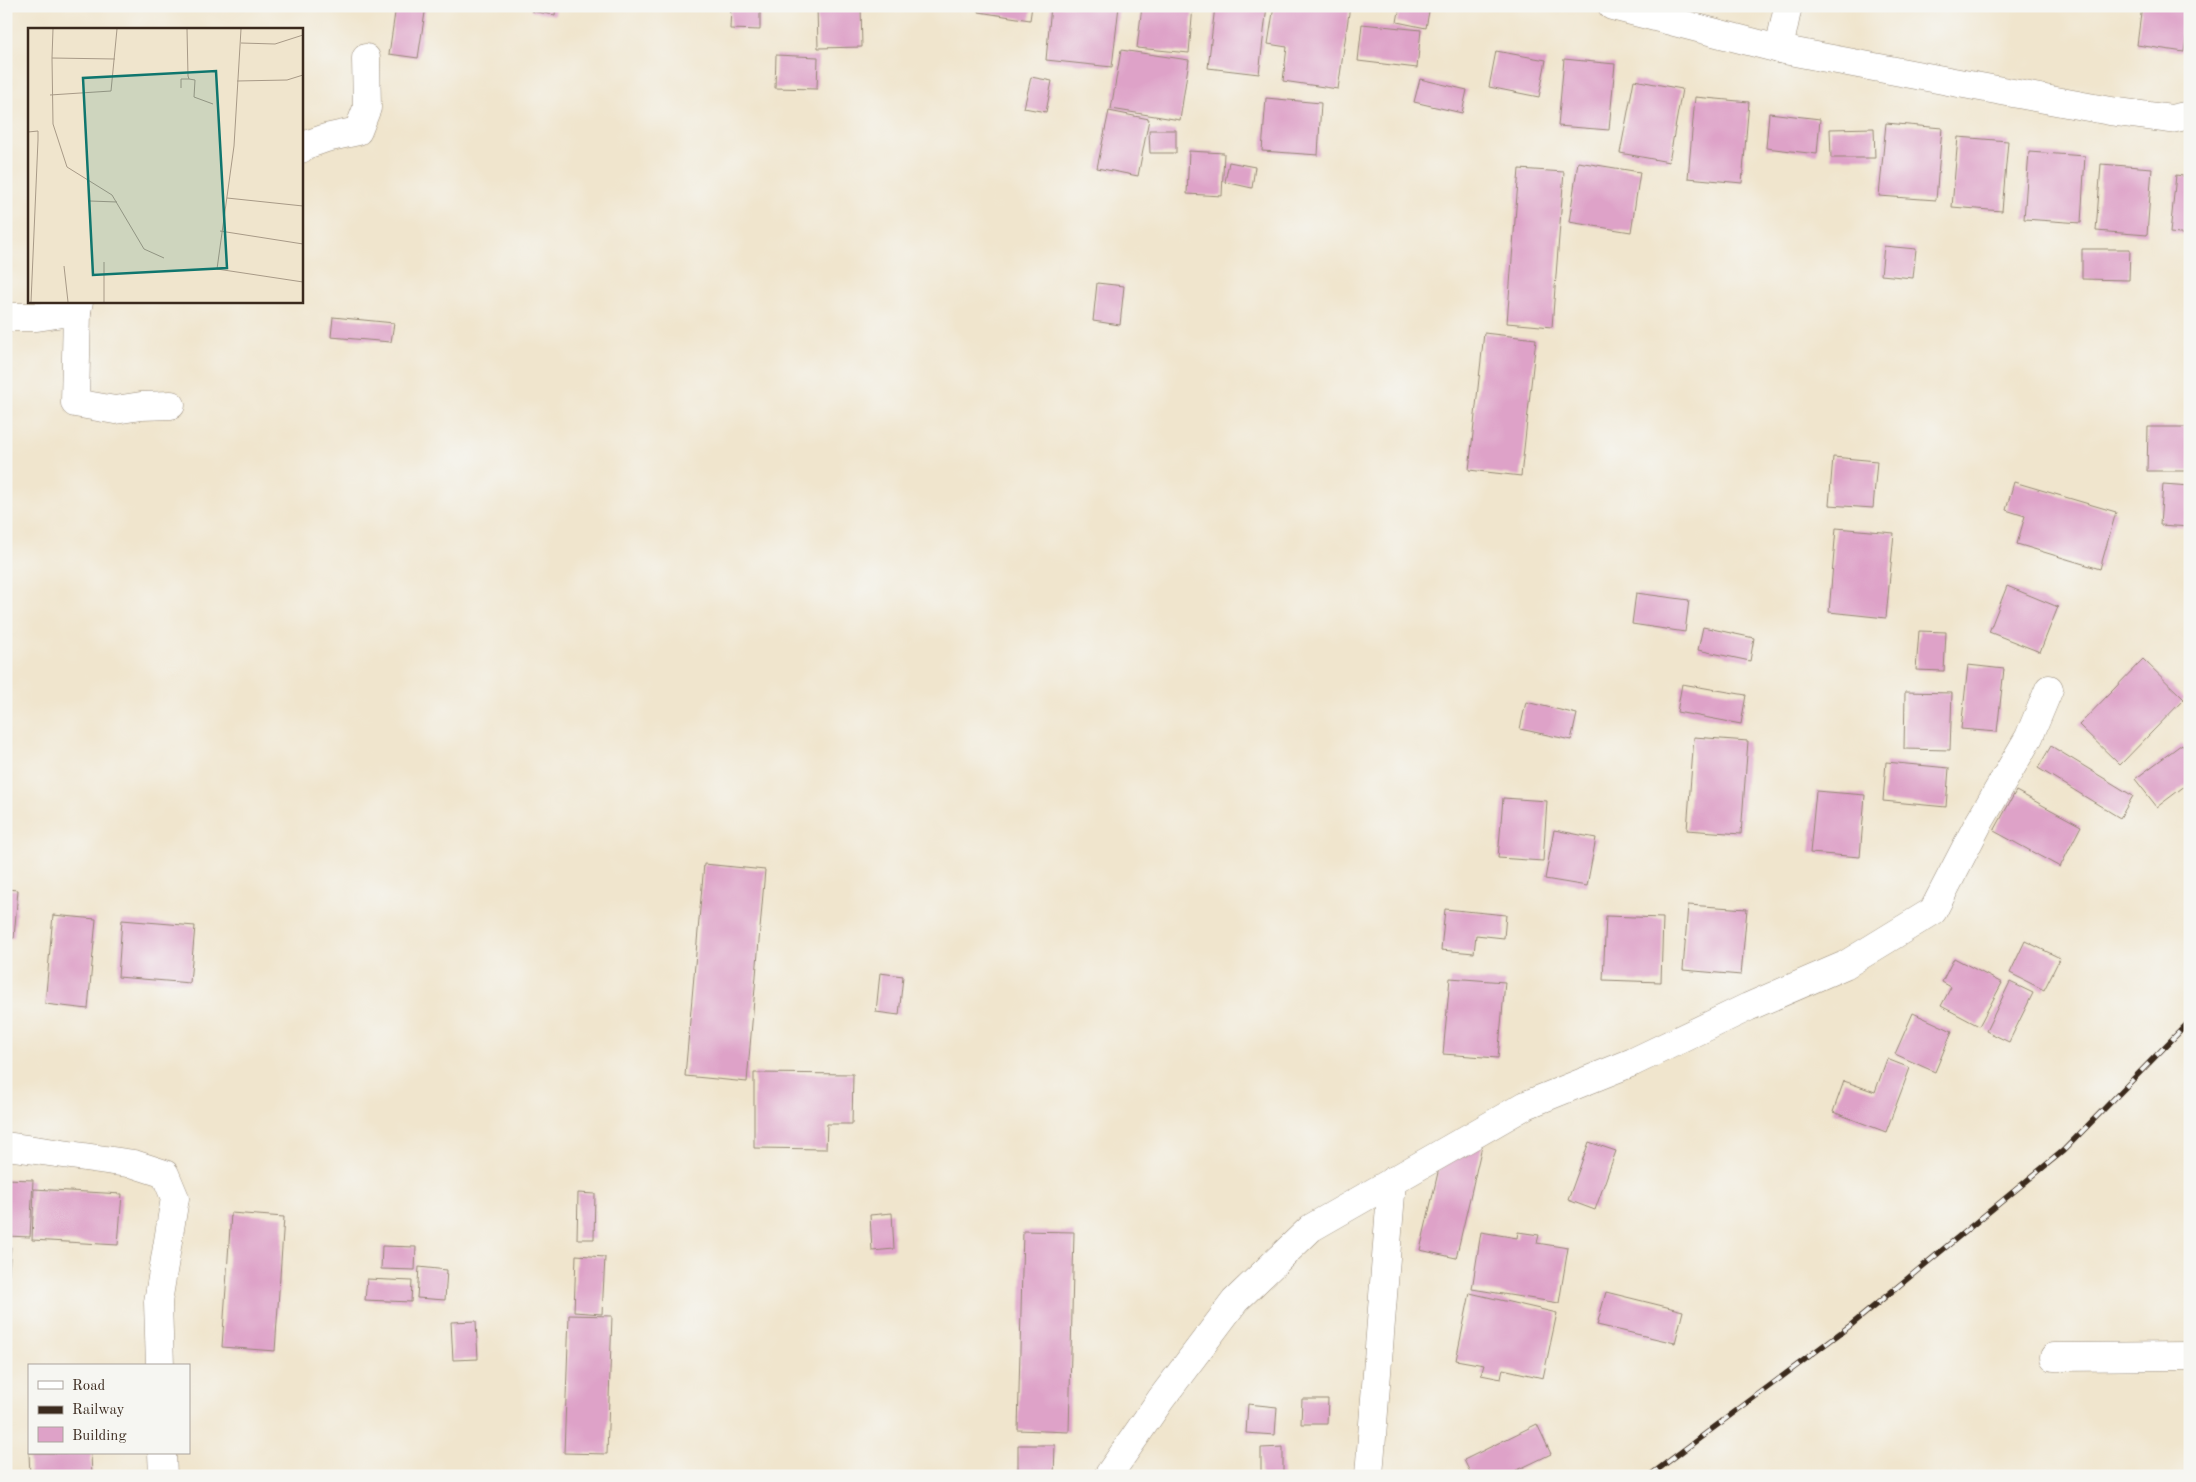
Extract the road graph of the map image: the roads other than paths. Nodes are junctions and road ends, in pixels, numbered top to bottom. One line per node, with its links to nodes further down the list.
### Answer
1 (1612, 6): 3 (street)
2 (1788, 6): 3 (street)
3 (1779, 49): 5 (street)
4 (366, 58): 6 (street)
5 (2190, 115)
6 (302, 148)
7 (78, 306): 8 (street); 9 (street)
8 (6, 317)
9 (171, 405)
10 (2049, 689): 12 (street)
11 (6, 1146): 15 (street)
12 (1392, 1181): 17 (street); 19 (street)
13 (2190, 1356): 14 (street)
14 (2054, 1357)
15 (160, 1364)
16 (162, 1454): 18 (street)
17 (1369, 1475)
18 (163, 1476)
19 (1108, 1476)

